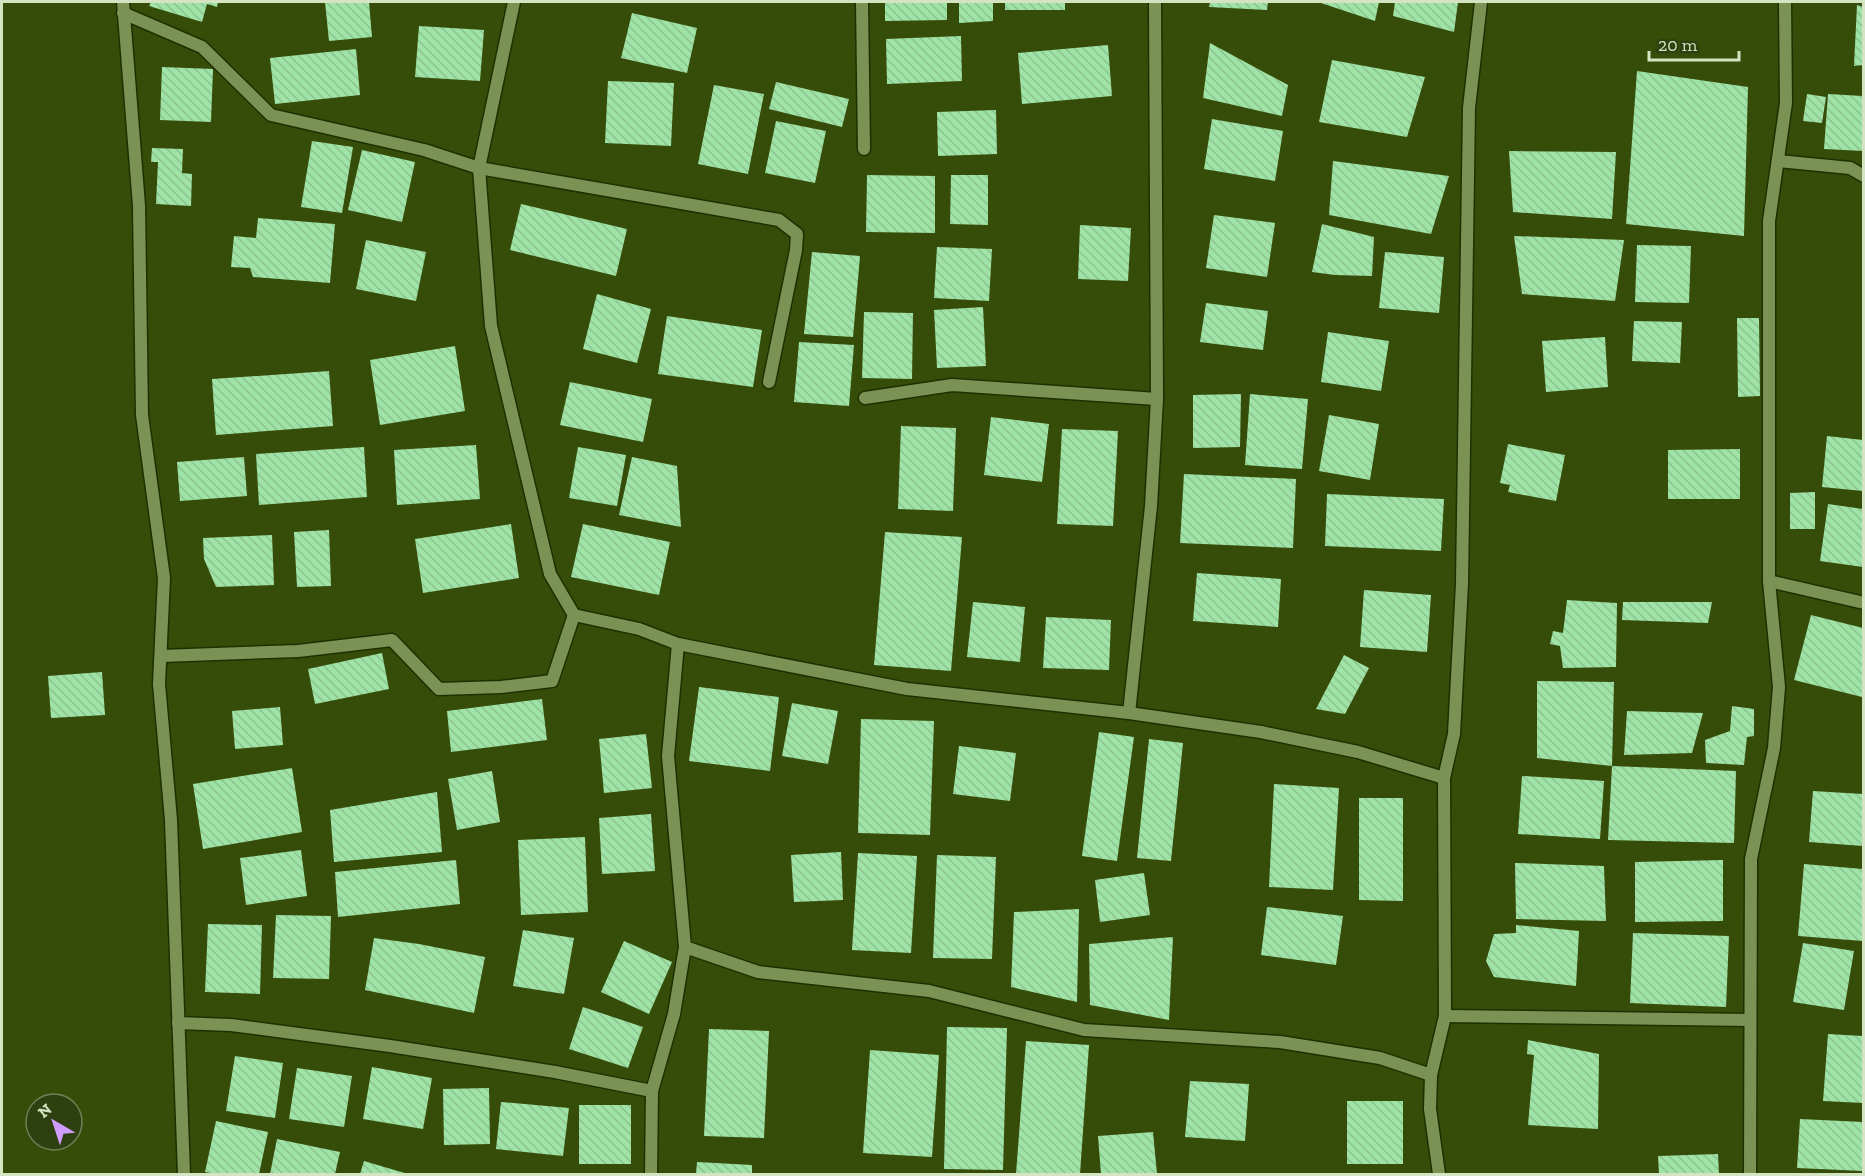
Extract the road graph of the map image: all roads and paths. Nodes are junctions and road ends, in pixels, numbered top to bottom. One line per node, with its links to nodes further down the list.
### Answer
1 (514, 2): 9 (street)
2 (862, 2): 7 (street)
3 (1155, 2): 13 (street)
4 (1481, 2): 20 (street)
5 (1785, 2): 8 (street)
6 (123, 7): 9 (street); 18 (street)
7 (864, 149)
8 (1778, 161): 10 (street); 14 (street)
9 (480, 168): 11 (street); 16 (street)
10 (1863, 176)
11 (769, 382)
12 (864, 398): 13 (street)
13 (1157, 399): 19 (street)
14 (1769, 581): 15 (street); 23 (street)
15 (1863, 603)
16 (574, 615): 17 (street); 18 (street)
17 (678, 644): 19 (street); 21 (street)
18 (161, 656): 24 (street)
19 (1129, 713): 20 (street)
20 (1444, 778): 22 (street)
21 (685, 946): 25 (street); 26 (street)
22 (1445, 1016): 23 (street); 25 (street)
23 (1750, 1020): 30 (street)
24 (178, 1023): 26 (street); 27 (street)
25 (1431, 1075): 29 (street)
26 (652, 1091): 28 (street)
27 (184, 1174)
28 (651, 1174)
29 (1439, 1174)
30 (1750, 1174)

